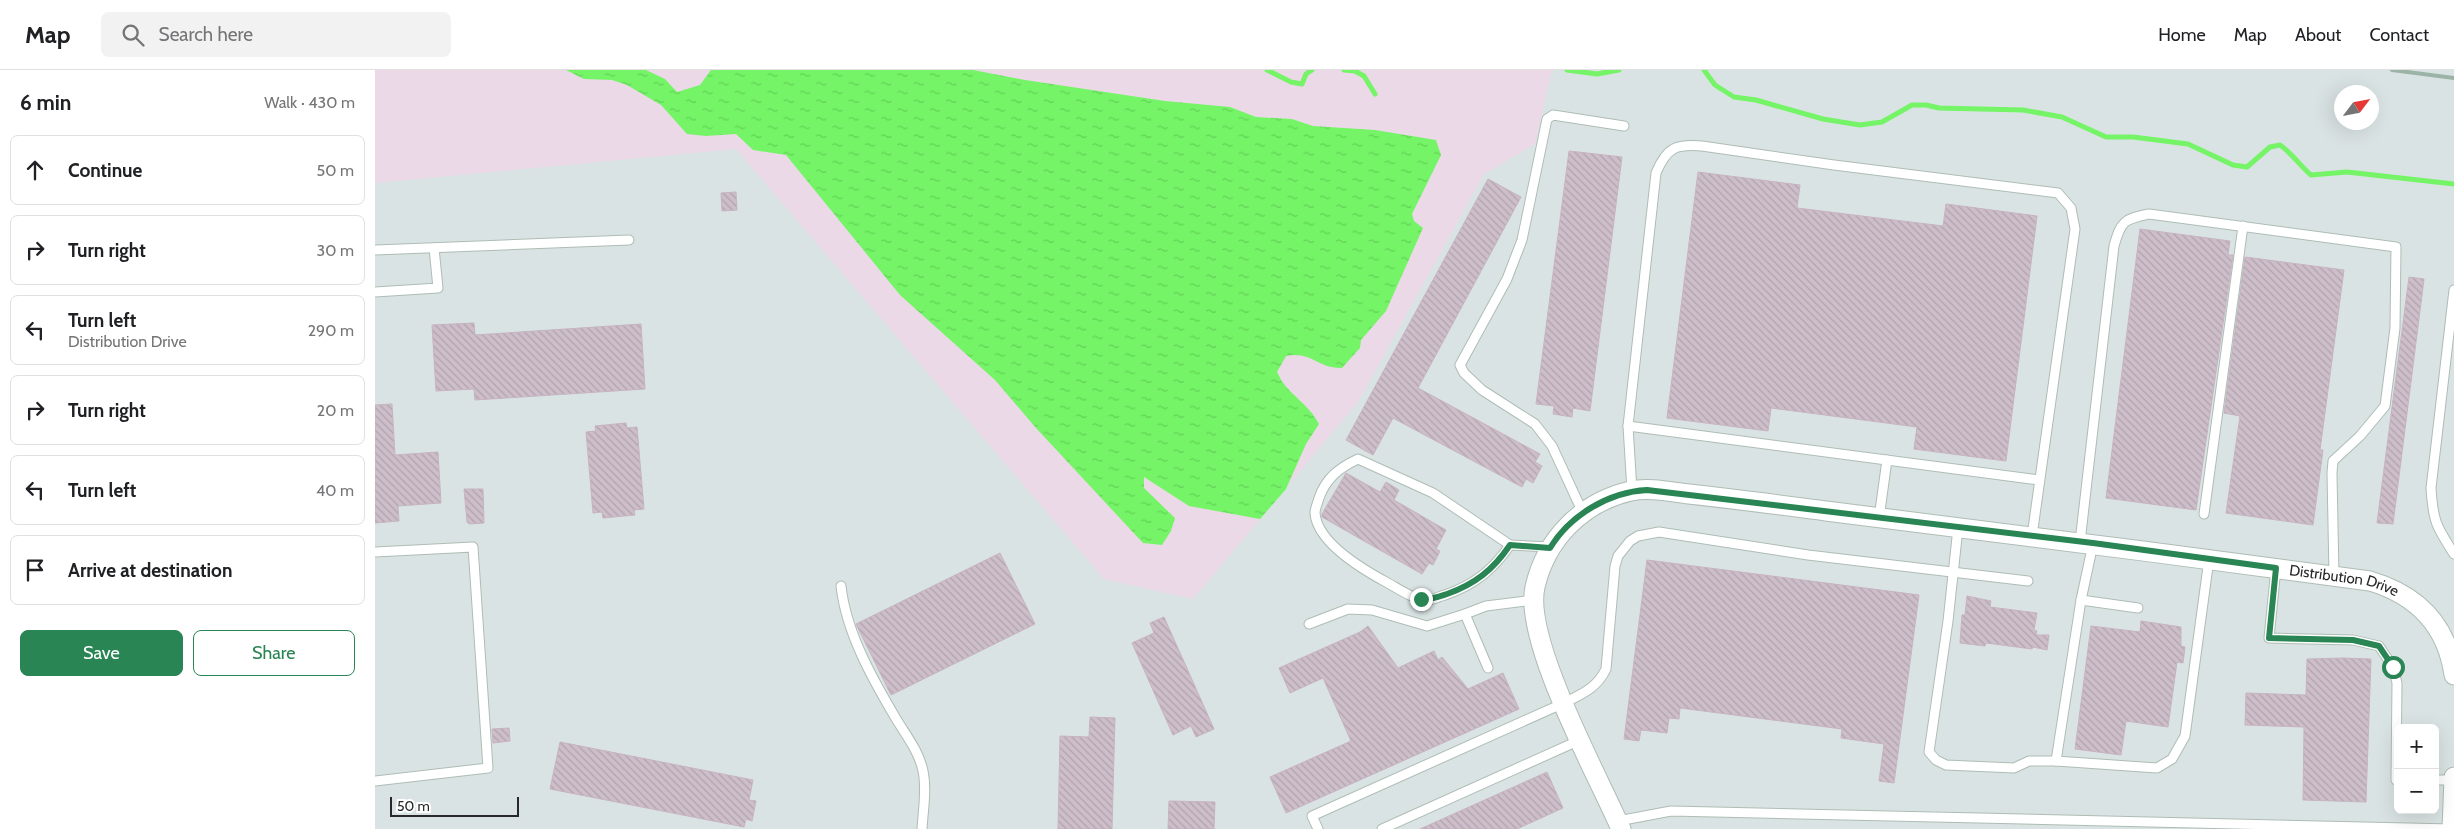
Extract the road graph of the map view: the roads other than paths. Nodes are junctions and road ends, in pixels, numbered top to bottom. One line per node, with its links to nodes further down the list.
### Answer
1 (1624, 126): 12 (lane)
2 (2243, 226): 13 (lane); 17 (lane); 25 (lane)
3 (629, 240): 4 (lane)
4 (435, 248): 5 (lane); 7 (lane)
5 (375, 250)
6 (2454, 290): 21 (lane)
7 (375, 292)
8 (1628, 426): 9 (lane); 10 (lane); 11 (lane)
9 (1887, 460): 10 (lane); 14 (lane)
10 (2039, 480): 16 (lane)
11 (1632, 491): 12 (street, Distribution Drive); 14 (street, Distribution Drive)
12 (1583, 513): 19 (street, Distribution Drive)
13 (2204, 514)
14 (1879, 518): 15 (street, Distribution Drive)
15 (1958, 528): 16 (street, Distribution Drive); 24 (lane)
16 (2032, 536): 17 (street, Distribution Drive)
17 (2086, 542): 22 (street, Distribution Drive); 29 (lane)
18 (1510, 545): 18 (lane); 19 (lane)
19 (1550, 548): 28 (street, Distribution Drive)
20 (375, 552): 41 (lane)
21 (2454, 554)
22 (2209, 559): 23 (street, Distribution Drive); 37 (lane)
23 (2276, 568): 25 (street, Distribution Drive); 38 (lane)
24 (1953, 572): 26 (lane); 35 (lane); 37 (lane)
25 (2334, 576): 34 (street, Distribution Drive)
26 (2028, 581)
27 (841, 586): 45 (lane)
28 (1534, 600): 31 (lane); 35 (street, Distribution Drive)
29 (2081, 600): 30 (lane); 37 (lane)
30 (2138, 608)
31 (1465, 614): 32 (lane); 33 (lane)
32 (1309, 624)
33 (1488, 668)
34 (2454, 675)
35 (1567, 710): 36 (street, Distribution Drive); 46 (lane)
36 (1581, 740): 42 (street, Distribution Drive); 47 (lane)
37 (2056, 761)
38 (2396, 769)
39 (2454, 779): 40 (lane); 48 (street)
40 (2439, 780)
41 (375, 781)
42 (1620, 825): 43 (lane)
43 (2112, 825): 44 (lane)
44 (2395, 828): 48 (lane)
45 (922, 829)
46 (1318, 829)
47 (1382, 829)
48 (2452, 829)

